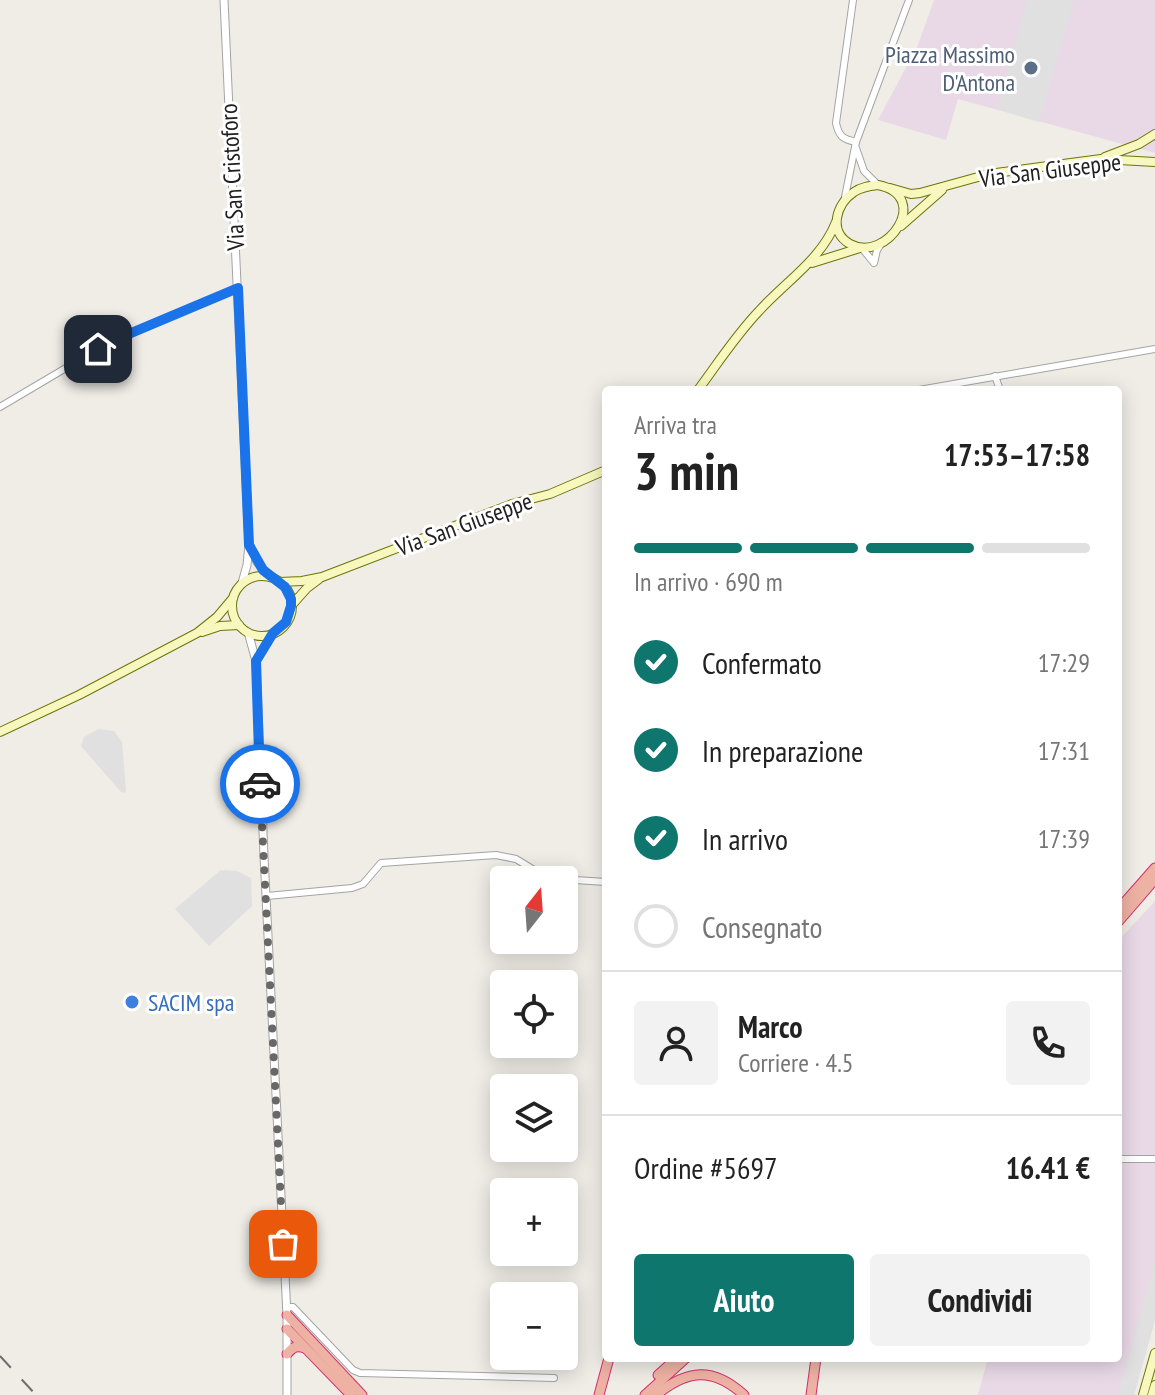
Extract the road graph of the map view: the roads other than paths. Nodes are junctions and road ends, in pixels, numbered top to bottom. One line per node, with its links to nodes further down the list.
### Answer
1 (224, 0): 17 (street, Via San Cristoforo)
2 (853, 0): 5 (street)
3 (909, 0): 5 (street)
4 (1155, 134): 6 (main road)
5 (856, 144): 8 (street); 11 (street)
6 (1101, 159): 7 (main road, Via San Giuseppe); 9 (main road, Via San Giuseppe)
7 (1155, 162)
8 (878, 185): 10 (main road); 11 (main road)
9 (947, 186): 10 (main road, Via San Giuseppe); 13 (main road, Via San Giuseppe)
10 (890, 188): 13 (main road)
11 (843, 202): 12 (main road)
12 (836, 222): 15 (main road); 16 (main road)
13 (900, 226): 14 (main road)
14 (883, 242): 15 (main road); 15 (street)
15 (861, 247): 16 (main road)
16 (807, 265): 20 (main road)
17 (238, 288): 23 (street); 25 (street, Via San Cristoforo)
18 (1155, 349): 19 (street)
19 (995, 376): 21 (street); 22 (street)
20 (701, 386)
21 (941, 386)
22 (999, 386)
23 (0, 407)
24 (602, 472): 27 (main road, Via San Giuseppe)
25 (249, 545): 26 (street); 29 (street, Via San Cristoforo)
26 (270, 577): 28 (main road); 29 (main road)
27 (322, 577): 28 (main road, Via San Giuseppe); 31 (main road, Via San Giuseppe)
28 (280, 582): 31 (main road)
29 (242, 583): 30 (main road)
30 (233, 598): 32 (main road); 34 (main road)
31 (291, 606): 35 (main road)
32 (239, 625): 33 (main road); 34 (main road)
33 (248, 632): 35 (main road); 36 (street)
34 (197, 633): 37 (main road)
35 (273, 633): 36 (street)
36 (256, 661): 41 (street)
37 (0, 732)
38 (1155, 868): 42 (highway)
39 (1155, 879): 43 (highway)
40 (602, 882): 41 (street)
41 (267, 896): 46 (street)
42 (1122, 905)
43 (1122, 917)
44 (1122, 1159): 45 (street)
45 (1155, 1159)
46 (287, 1311): 47 (street); 55 (street); 59 (highway)
47 (287, 1329): 48 (highway); 50 (street)
48 (308, 1350): 50 (highway); 58 (highway)
49 (1155, 1353): 66 (main road)
50 (287, 1354): 57 (street)
51 (608, 1362): 60 (highway)
52 (673, 1362): 61 (highway)
53 (682, 1362): 62 (highway)
54 (816, 1362): 65 (highway)
55 (554, 1378)
56 (1155, 1385): 67 (main road)
57 (287, 1395)
58 (351, 1395)
59 (362, 1395)
60 (599, 1395)
61 (636, 1395)
62 (645, 1395)
63 (656, 1395): 64 (highway)
64 (744, 1395)
65 (811, 1395)
66 (1143, 1395)
67 (1152, 1395)

